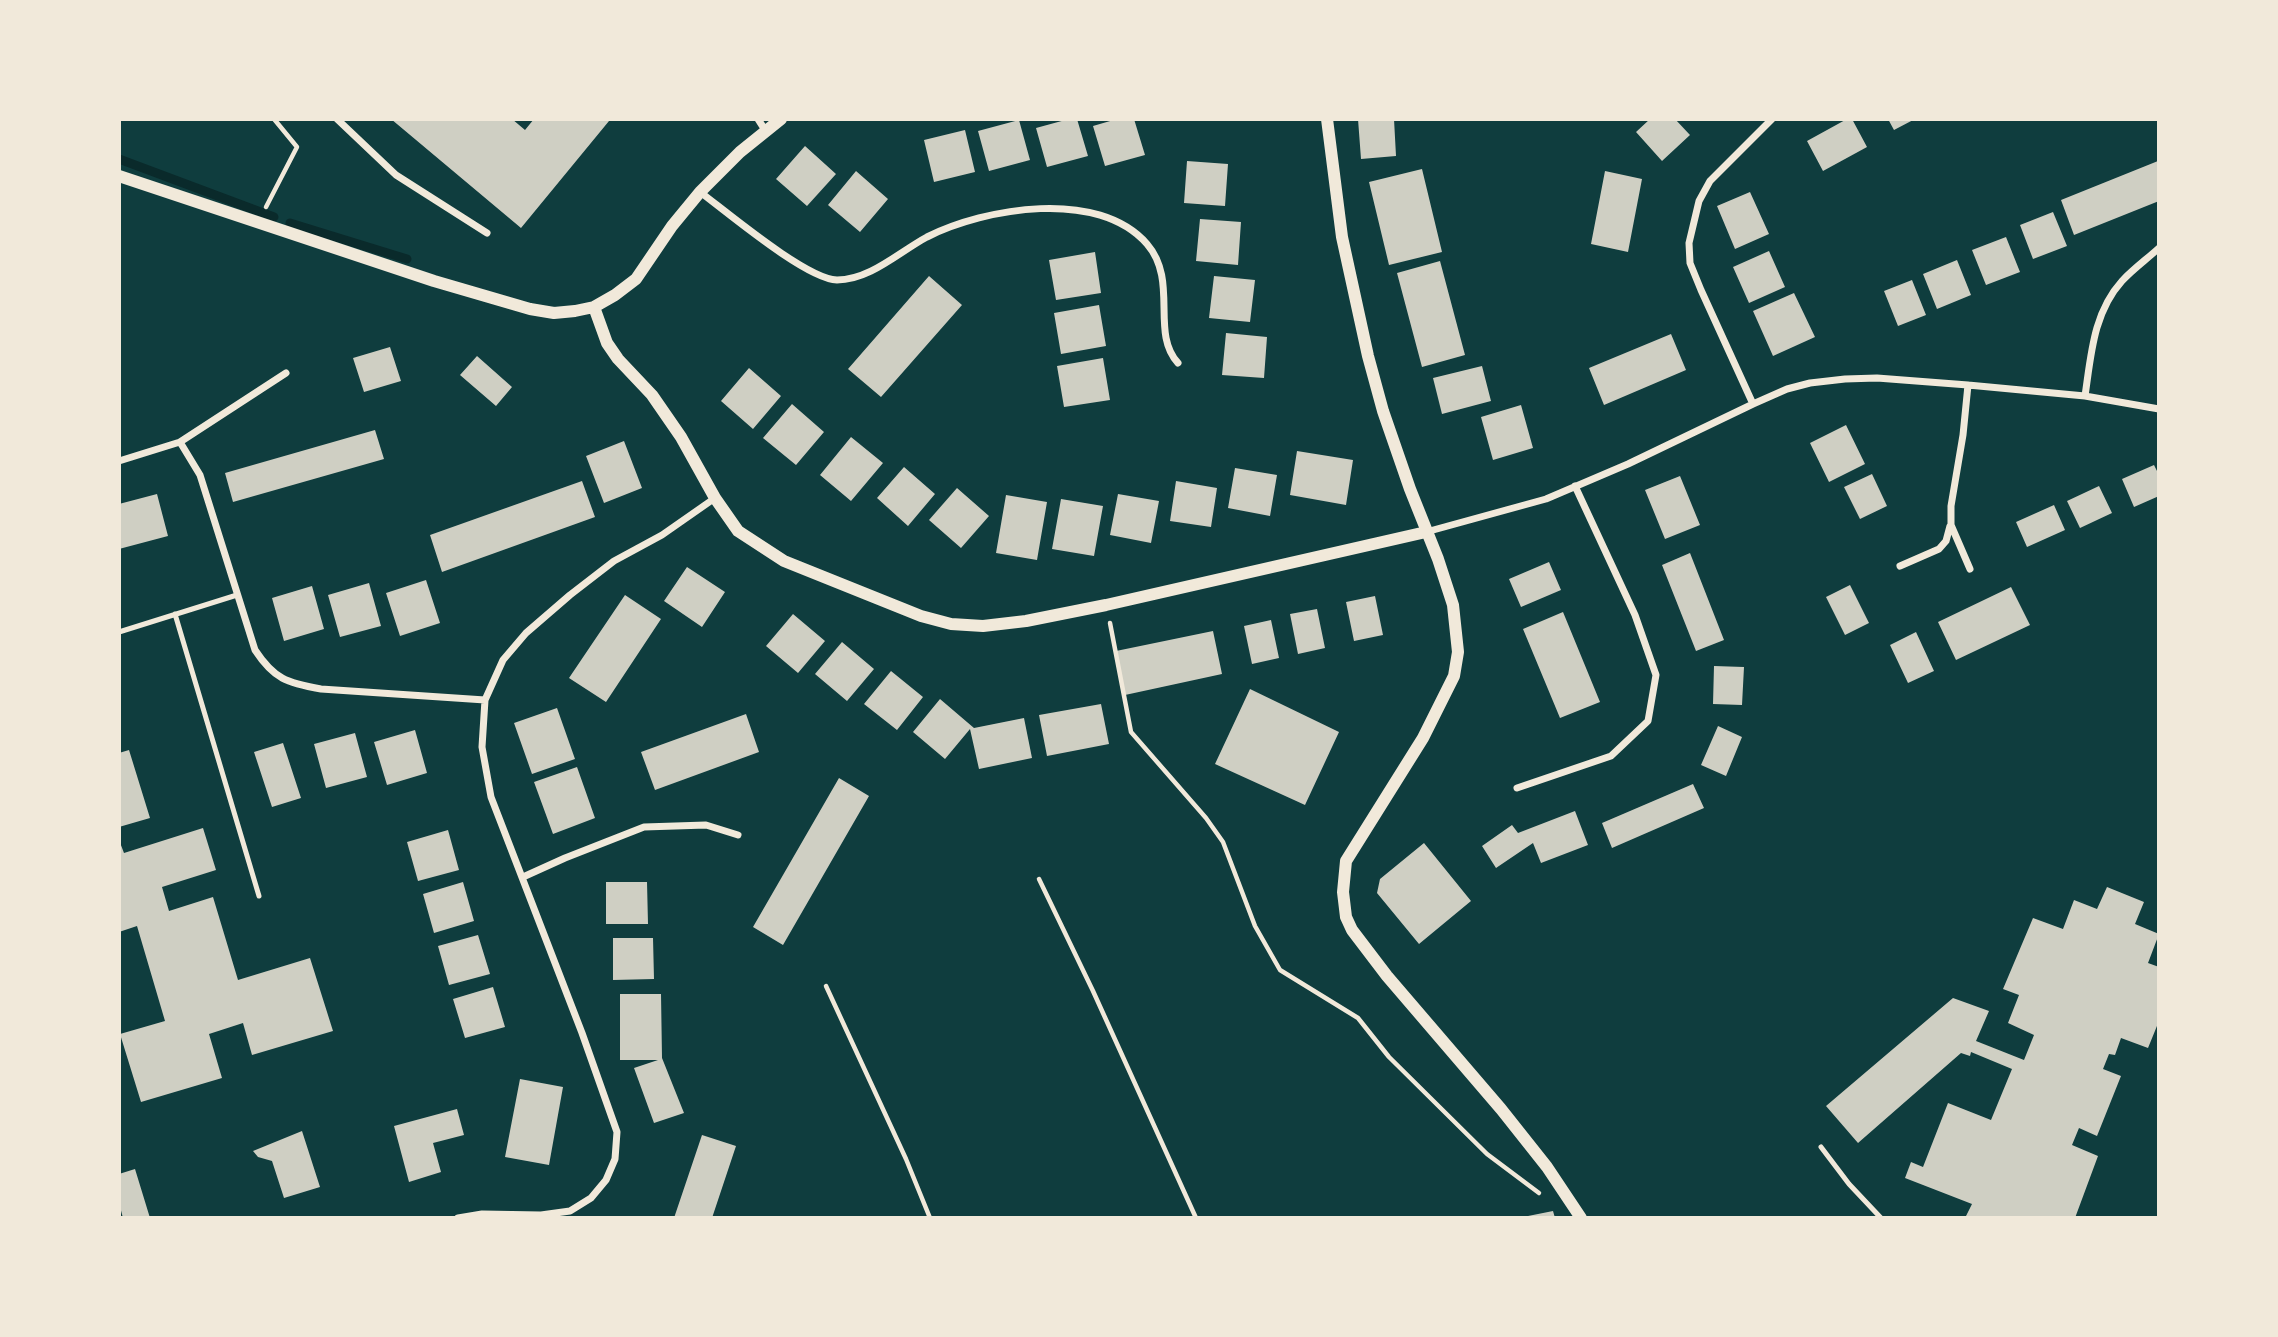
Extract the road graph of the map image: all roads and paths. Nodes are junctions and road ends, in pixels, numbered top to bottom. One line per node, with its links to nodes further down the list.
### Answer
1 (274, 119): 9 (path)
2 (337, 119): 10 (street)
3 (781, 119): 6 (street)
4 (1327, 119): 24 (street)
5 (1772, 119): 17 (street)
6 (762, 124): 8 (street)
7 (119, 176): 9 (street)
8 (700, 191): 12 (street); 13 (street)
9 (256, 222): 12 (street)
10 (487, 233)
11 (2159, 248): 16 (street)
12 (594, 307): 22 (street)
13 (1178, 363)
14 (286, 373): 19 (street)
15 (1968, 384): 16 (street); 17 (street); 23 (street)
16 (2085, 396): 18 (street)
17 (1753, 404): 21 (street)
18 (2159, 409)
19 (180, 442): 20 (street); 27 (street)
20 (119, 461)
21 (1576, 486): 24 (street); 32 (street)
22 (715, 498): 28 (street); 31 (street)
23 (1951, 525): 25 (street); 26 (street)
24 (1426, 532): 28 (street); 43 (street)
25 (1900, 566)
26 (1970, 569)
27 (237, 595): 29 (lane); 31 (street)
28 (1106, 605): 39 (path)
29 (175, 614): 30 (lane); 36 (lane)
30 (119, 632)
31 (485, 700): 34 (street)
32 (1517, 788)
33 (738, 835): 34 (street)
34 (523, 877): 40 (street)
35 (1039, 878): 42 (path)
36 (259, 896)
37 (826, 986): 41 (path)
38 (1821, 1147): 44 (lane)
39 (1540, 1194)
40 (458, 1218)
41 (930, 1218)
42 (1196, 1218)
43 (1581, 1218)
44 (1881, 1218)

